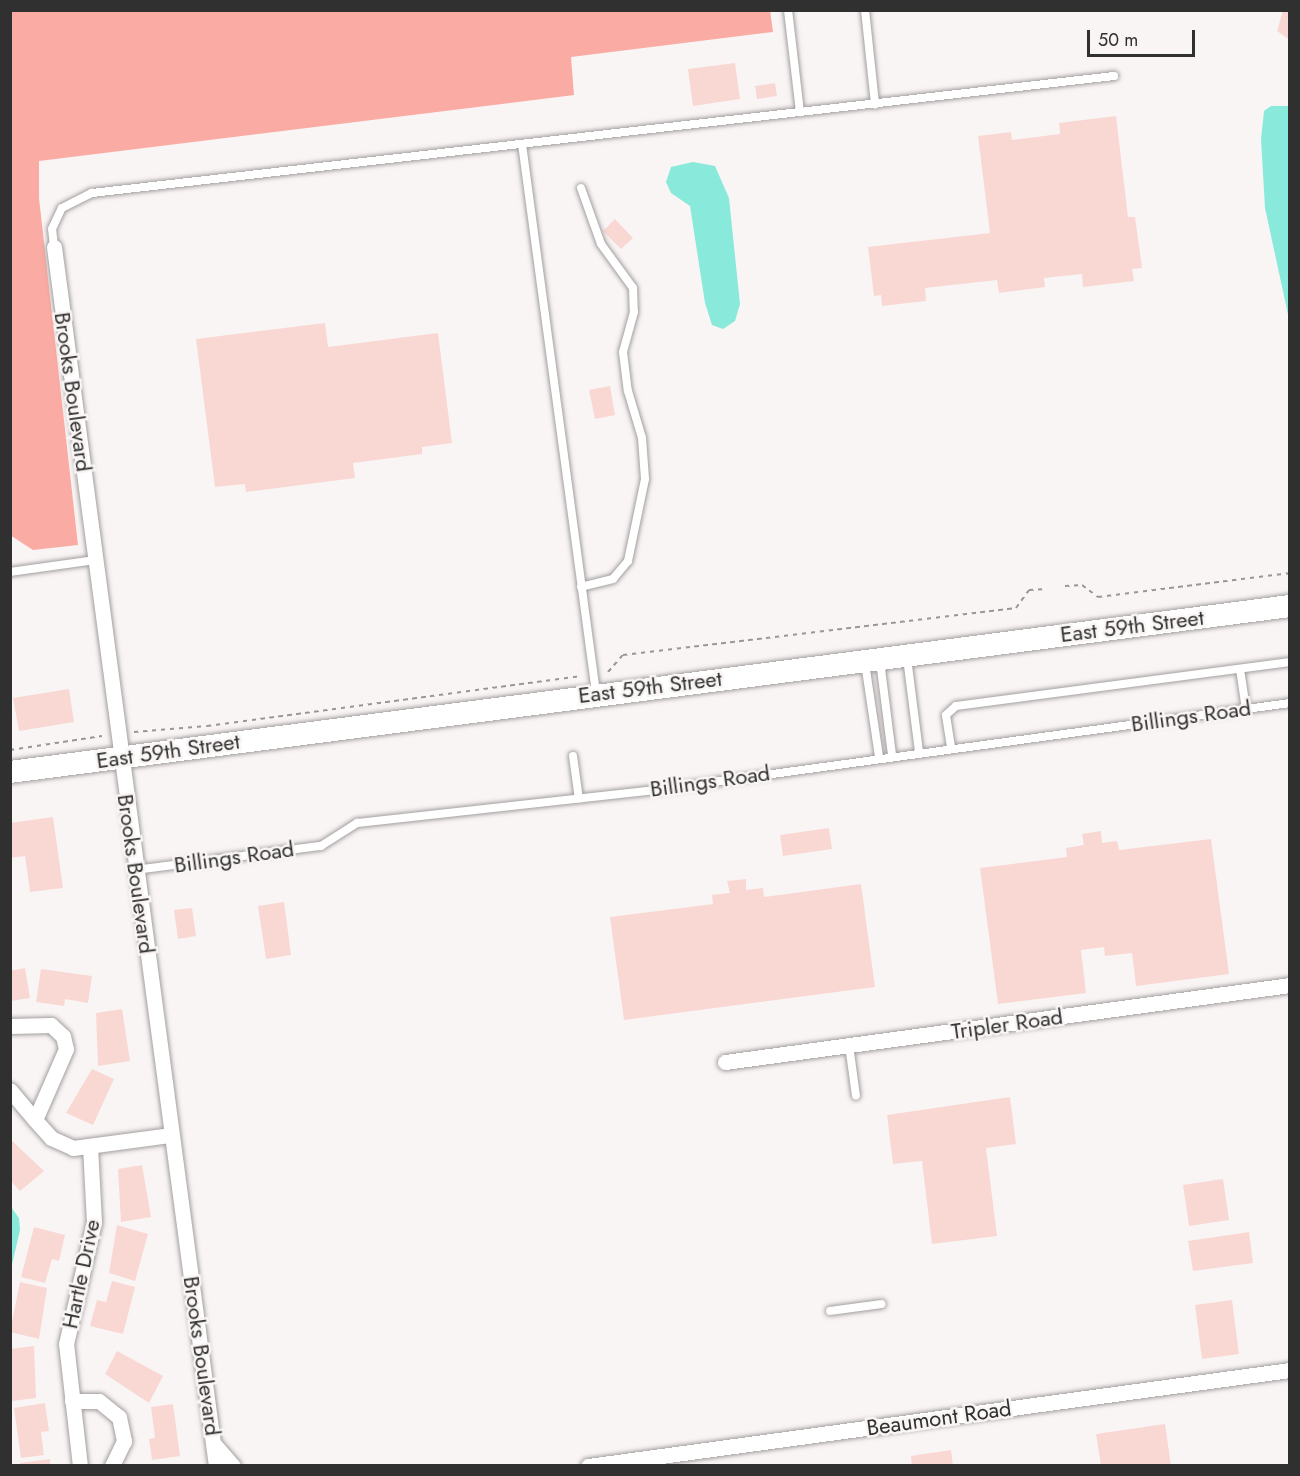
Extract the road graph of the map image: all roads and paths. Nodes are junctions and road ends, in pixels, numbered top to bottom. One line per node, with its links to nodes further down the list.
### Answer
1 (788, 10): 5 (lane)
2 (865, 10): 4 (lane)
3 (1114, 76): 4 (lane)
4 (875, 104): 5 (lane)
5 (800, 112): 6 (lane)
6 (522, 144): 8 (lane); 13 (lane)
7 (581, 188): 13 (lane)
8 (54, 247): 9 (street, Brooks Boulevard)
9 (95, 560): 10 (lane); 33 (street, Brooks Boulevard)
10 (10, 572)
11 (1288, 573): 12 (path)
12 (1065, 586)
13 (581, 587): 22 (lane)
14 (1046, 589): 20 (path)
15 (1290, 606): 16 (street, East 59th Street)
16 (907, 654): 17 (street, East 59th Street); 29 (lane)
17 (872, 658): 22 (street, East 59th Street); 30 (lane); 32 (lane)
18 (1290, 662): 19 (lane)
19 (1240, 669): 24 (lane); 27 (lane)
20 (608, 672)
21 (580, 676): 25 (path)
22 (596, 694): 33 (street, East 59th Street)
23 (1290, 703): 24 (lane, Billings Road)
24 (1246, 709): 27 (lane, Billings Road)
25 (133, 732)
26 (102, 736): 28 (path)
27 (951, 747): 29 (lane, Billings Road)
28 (10, 750)
29 (919, 752): 30 (lane, Billings Road)
30 (892, 755): 32 (lane, Billings Road)
31 (573, 756): 35 (lane)
32 (879, 757): 35 (lane, Billings Road)
33 (120, 758): 34 (street, East 59th Street); 36 (street, Brooks Boulevard)
34 (10, 772)
35 (579, 799): 36 (lane, Billings Road)
36 (135, 870): 44 (street, Brooks Boulevard)
37 (1290, 985): 39 (street, Tripler Road)
38 (10, 1026): 43 (street)
39 (849, 1045): 40 (street, Tripler Road); 42 (lane)
40 (725, 1062)
41 (10, 1089): 43 (street)
42 (856, 1096)
43 (35, 1120): 45 (street)
44 (171, 1136): 45 (street); 50 (street, Brooks Boulevard)
45 (90, 1146): 49 (street, Hartle Drive)
46 (882, 1304): 47 (lane)
47 (830, 1311)
48 (1290, 1370): 55 (street, Beaumont Road)
49 (72, 1401): 51 (street, Hartle Drive); 52 (street)
50 (214, 1444): 53 (street, Brooks Boulevard); 54 (street)
51 (80, 1466)
52 (112, 1466)
53 (216, 1466)
54 (233, 1466)
55 (588, 1466)

